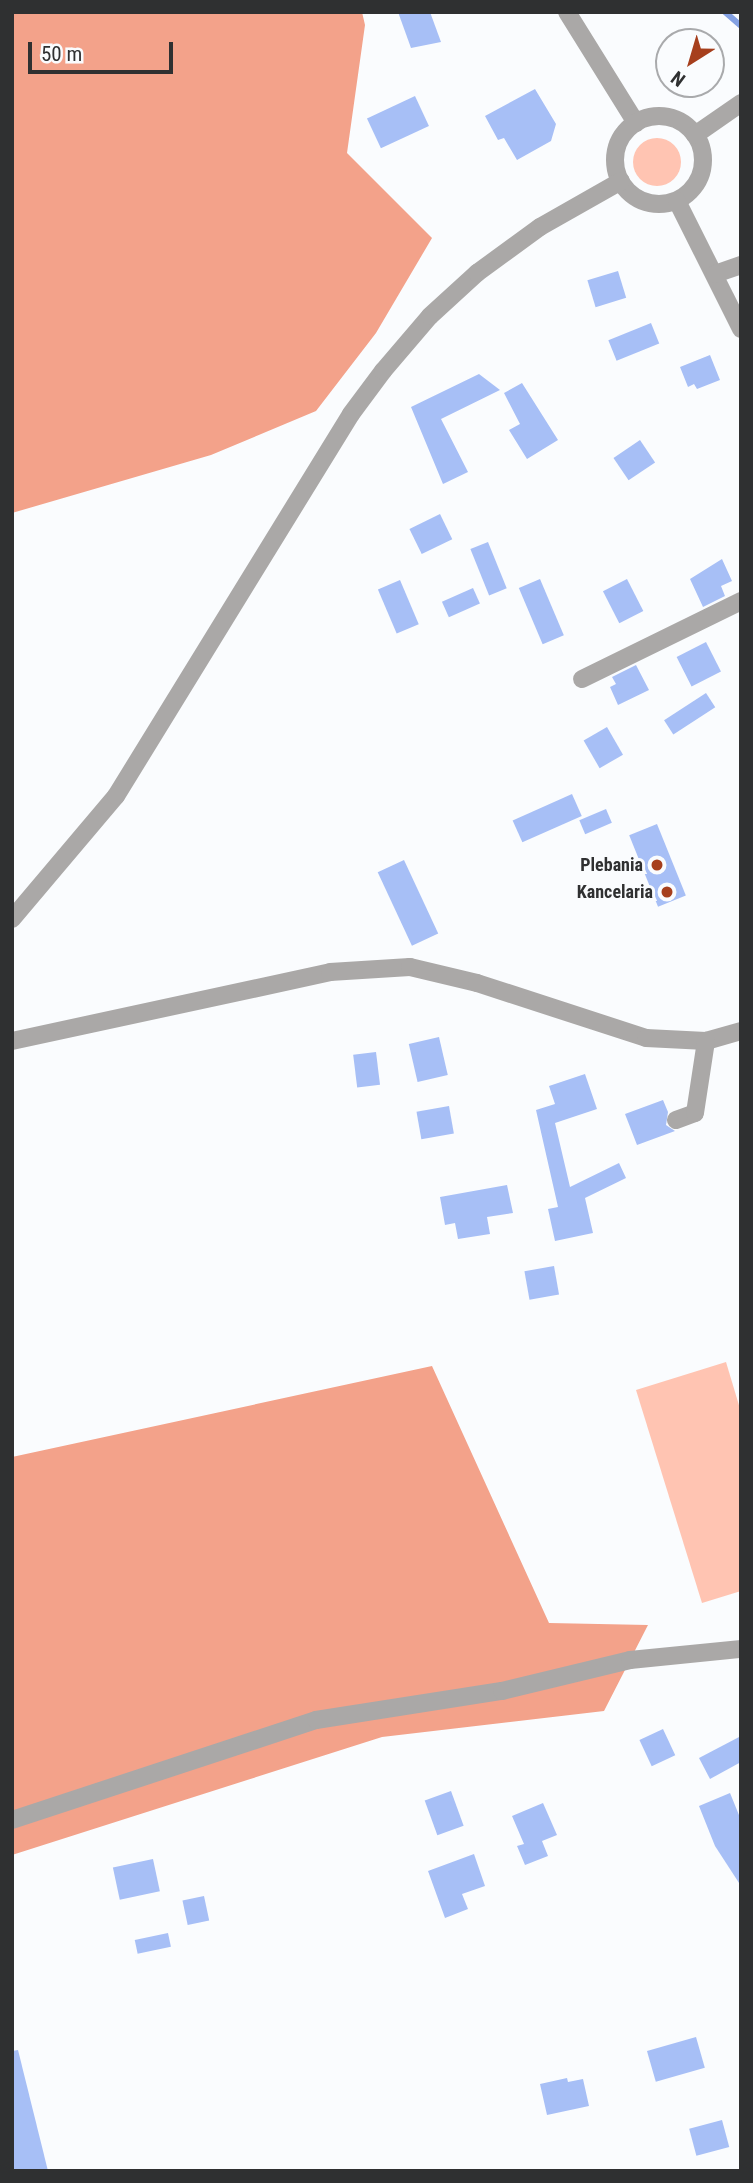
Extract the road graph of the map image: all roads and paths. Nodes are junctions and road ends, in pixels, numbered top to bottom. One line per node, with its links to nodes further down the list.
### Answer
1 (567, 12): 3 (street)
2 (741, 103): 4 (street)
3 (636, 123): 4 (street); 5 (street)
4 (695, 135): 6 (street)
5 (621, 181): 6 (street); 12 (street)
6 (677, 201): 8 (street)
7 (741, 265): 8 (street)
8 (715, 274): 9 (street)
9 (741, 329)
10 (741, 601): 11 (street)
11 (582, 679)
12 (12, 919)
13 (741, 1031): 15 (street)
14 (12, 1041): 15 (street)
15 (706, 1041): 16 (street)
16 (676, 1120)
17 (741, 1649): 18 (street)
18 (12, 1820)

